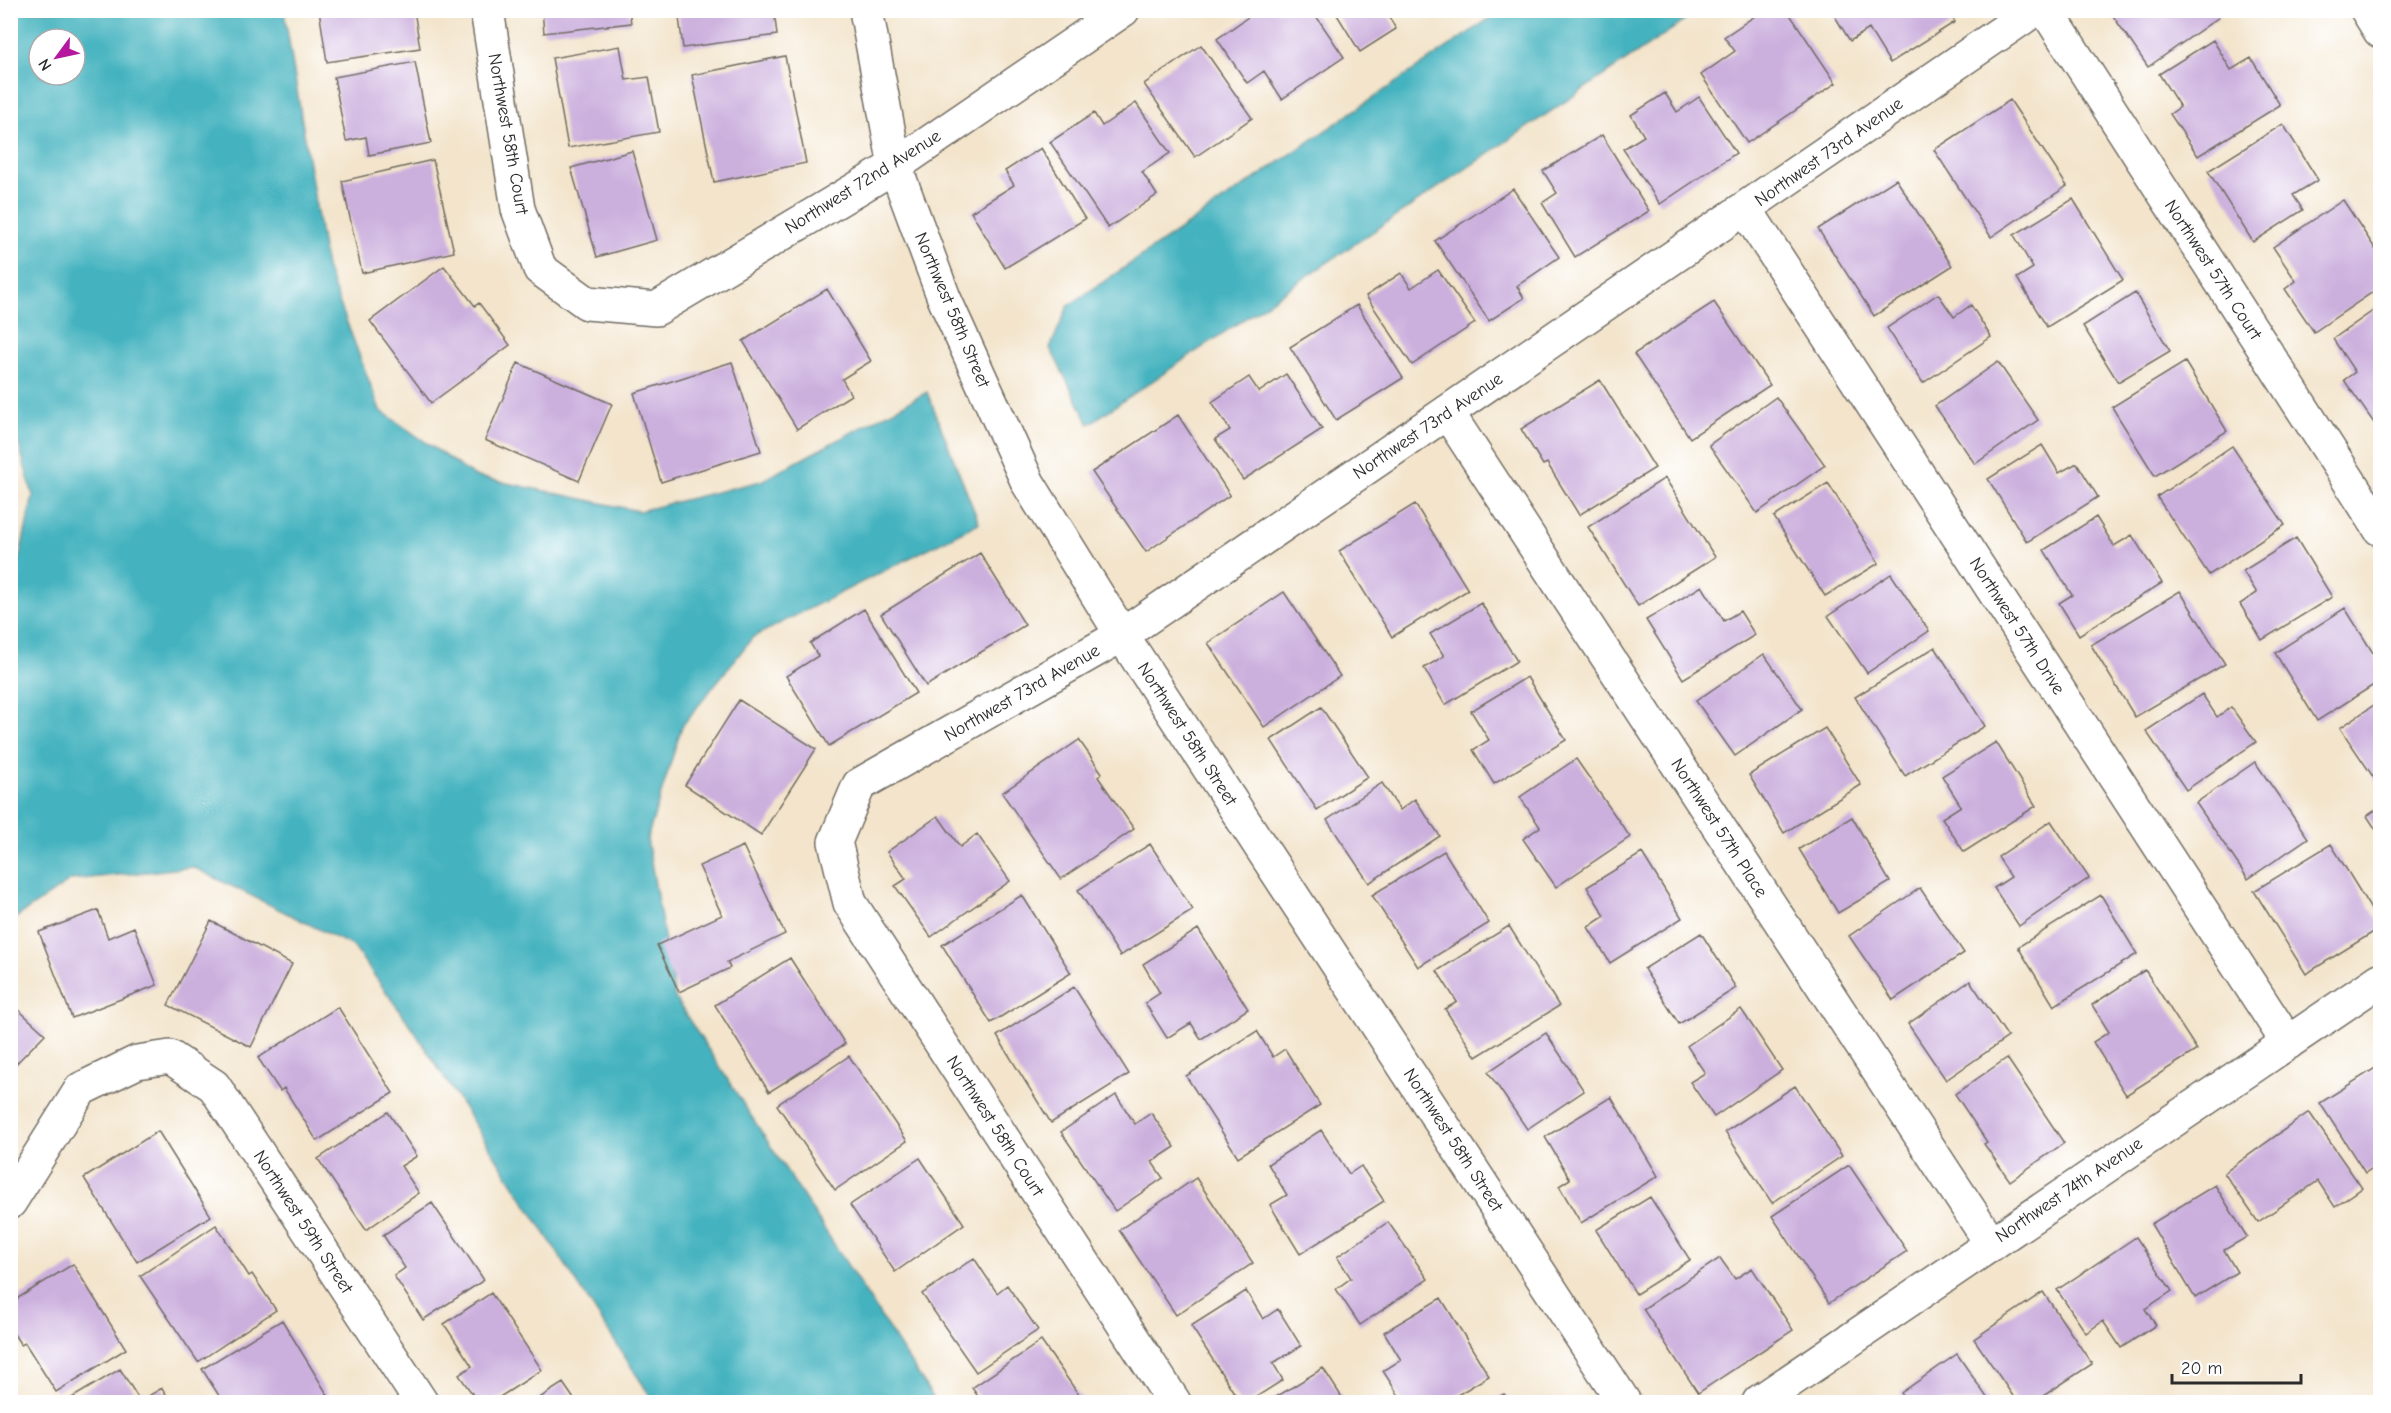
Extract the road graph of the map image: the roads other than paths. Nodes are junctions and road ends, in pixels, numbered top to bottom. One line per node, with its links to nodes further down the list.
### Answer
1 (487, 10): 10 (street, Northwest 58th Court)
2 (866, 10): 8 (street, Northwest 58th Street)
3 (1123, 10): 8 (street, Northwest 72nd Avenue)
4 (2034, 10): 9 (street, Northwest 73rd Avenue)
5 (2046, 10): 12 (street, Northwest 57th Court)
6 (2367, 10): 7 (street)
7 (2380, 31)
8 (895, 166): 10 (street, Northwest 72nd Avenue); 13 (street, Northwest 58th Street)
9 (1746, 210): 11 (street, Northwest 73rd Avenue); 16 (street, Northwest 57th Drive)
10 (587, 303)
11 (1448, 412): 13 (street, Northwest 73rd Avenue); 18 (street, Northwest 57th Place)
12 (2380, 529)
13 (1122, 635): 14 (street, Northwest 73rd Avenue); 21 (street, Northwest 58th Street)
14 (835, 842): 20 (street, Northwest 58th Court)
15 (2380, 980): 16 (street, Northwest 74th Avenue)
16 (2288, 1043): 18 (street, Northwest 74th Avenue)
17 (10, 1202): 19 (street, Northwest 59th Street)
18 (1991, 1243): 22 (street, Northwest 74th Avenue)
19 (421, 1402)
20 (1174, 1402)
21 (1624, 1402)
22 (1759, 1402)

